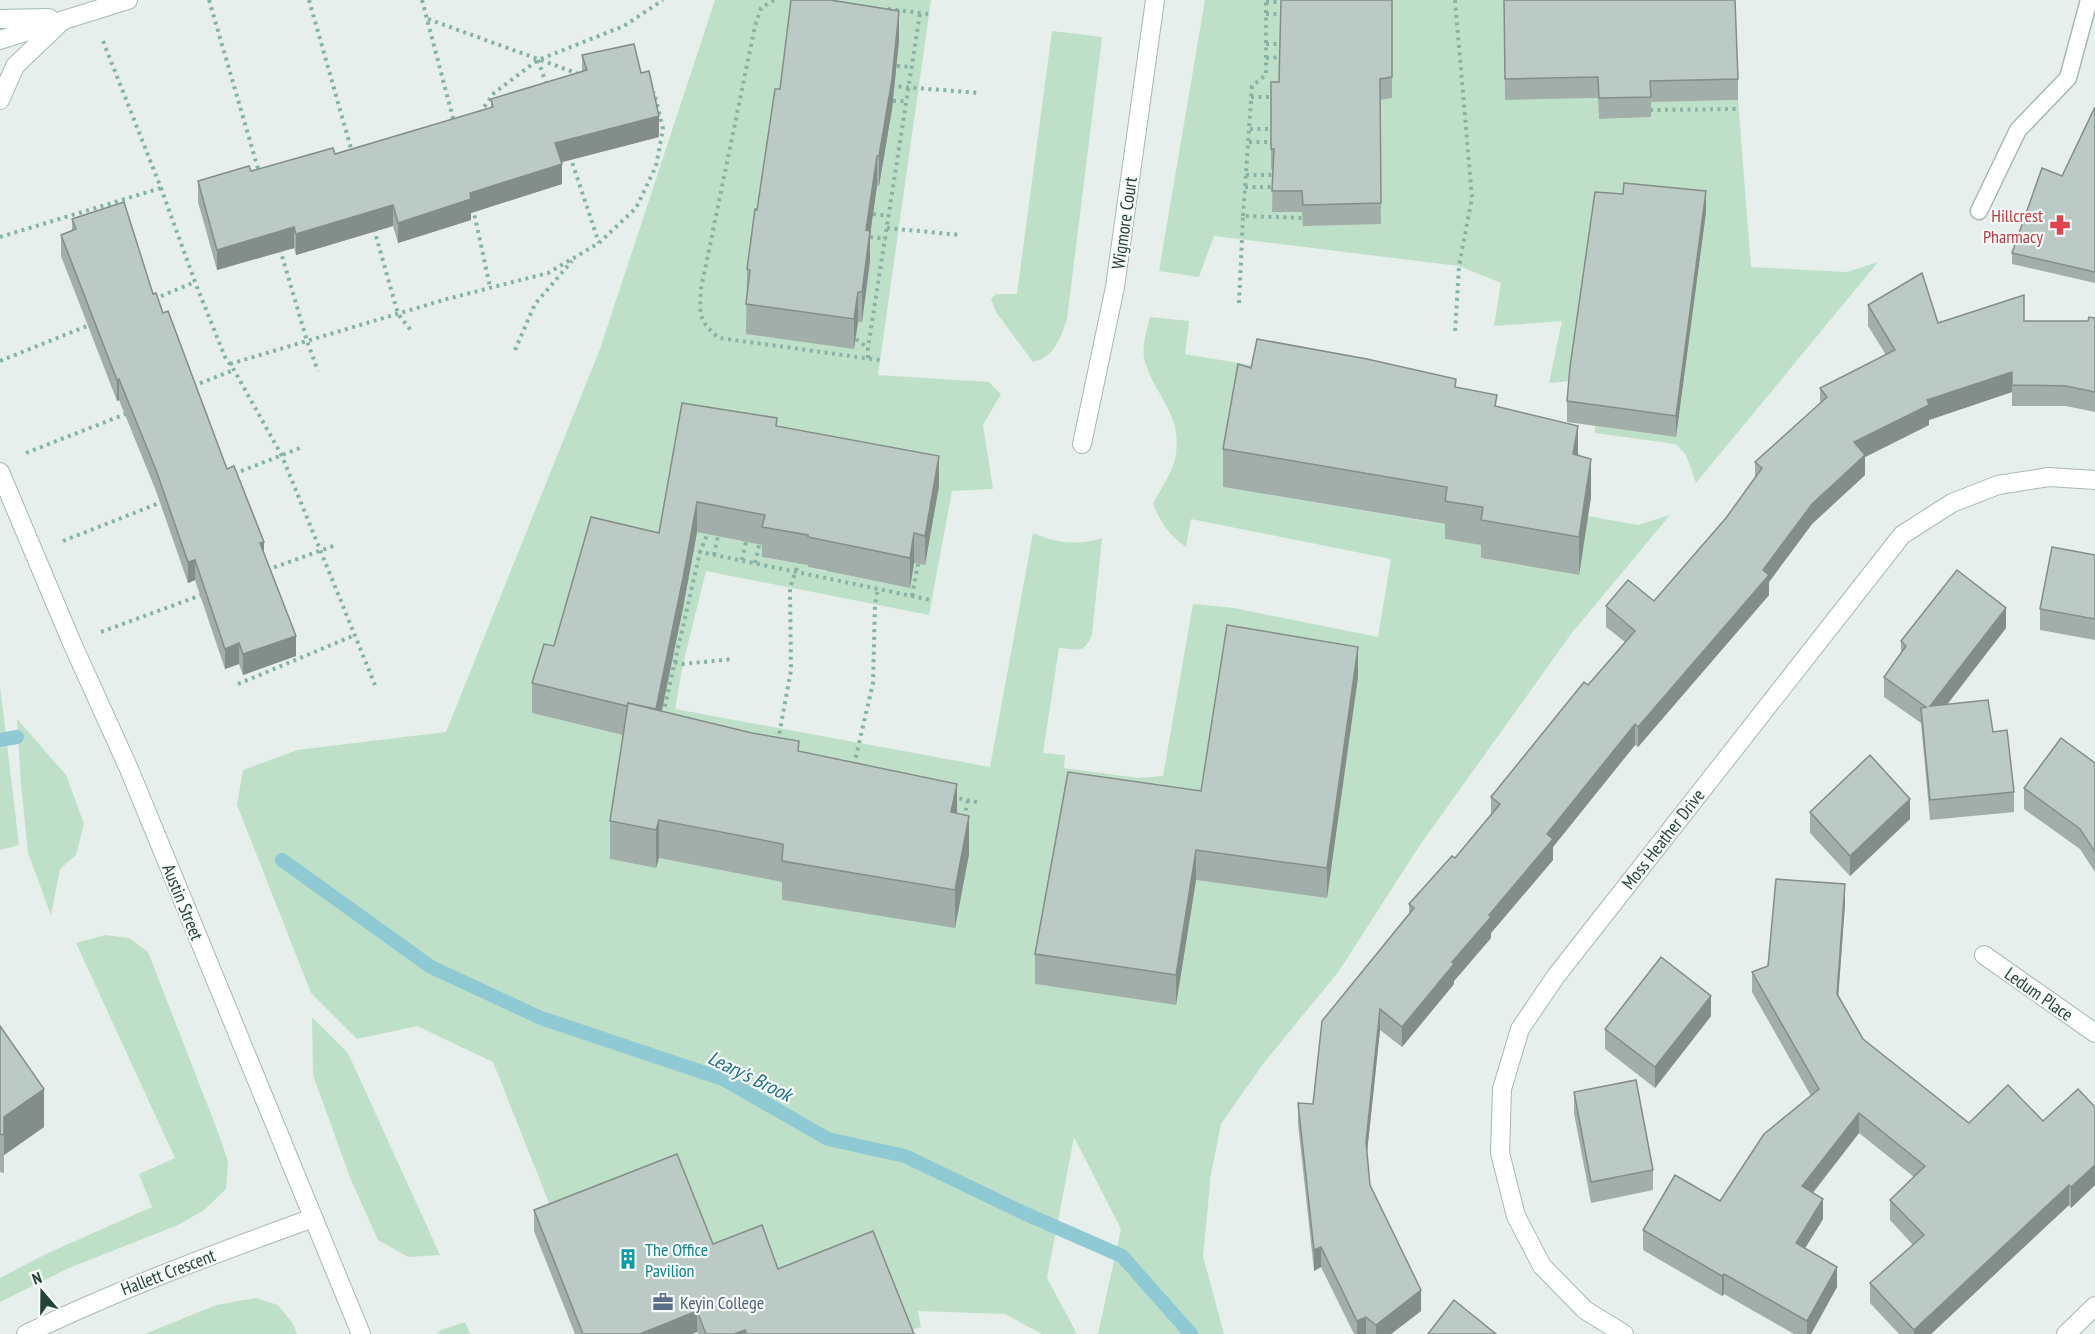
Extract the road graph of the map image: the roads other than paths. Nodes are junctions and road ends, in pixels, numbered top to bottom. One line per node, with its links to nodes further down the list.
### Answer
1 (128, 0): 5 (street)
2 (1155, 0): 9 (street, Wigmore Court)
3 (2089, 0): 8 (lane)
4 (0, 18): 5 (street)
5 (66, 18): 6 (street); 7 (street)
6 (0, 40)
7 (0, 100)
8 (1979, 211)
9 (1082, 444)
10 (0, 472): 14 (street, Austin Street)
11 (2095, 480): 18 (street, Moss Heather Drive)
12 (1984, 955): 13 (street, Ledum Place)
13 (2095, 1033)
14 (313, 1218): 16 (street, Hallett Crescent); 17 (street, Austin Street)
15 (2095, 1306): 19 (street)
16 (26, 1334)
17 (361, 1334)
18 (1624, 1334)
19 (2066, 1334)

